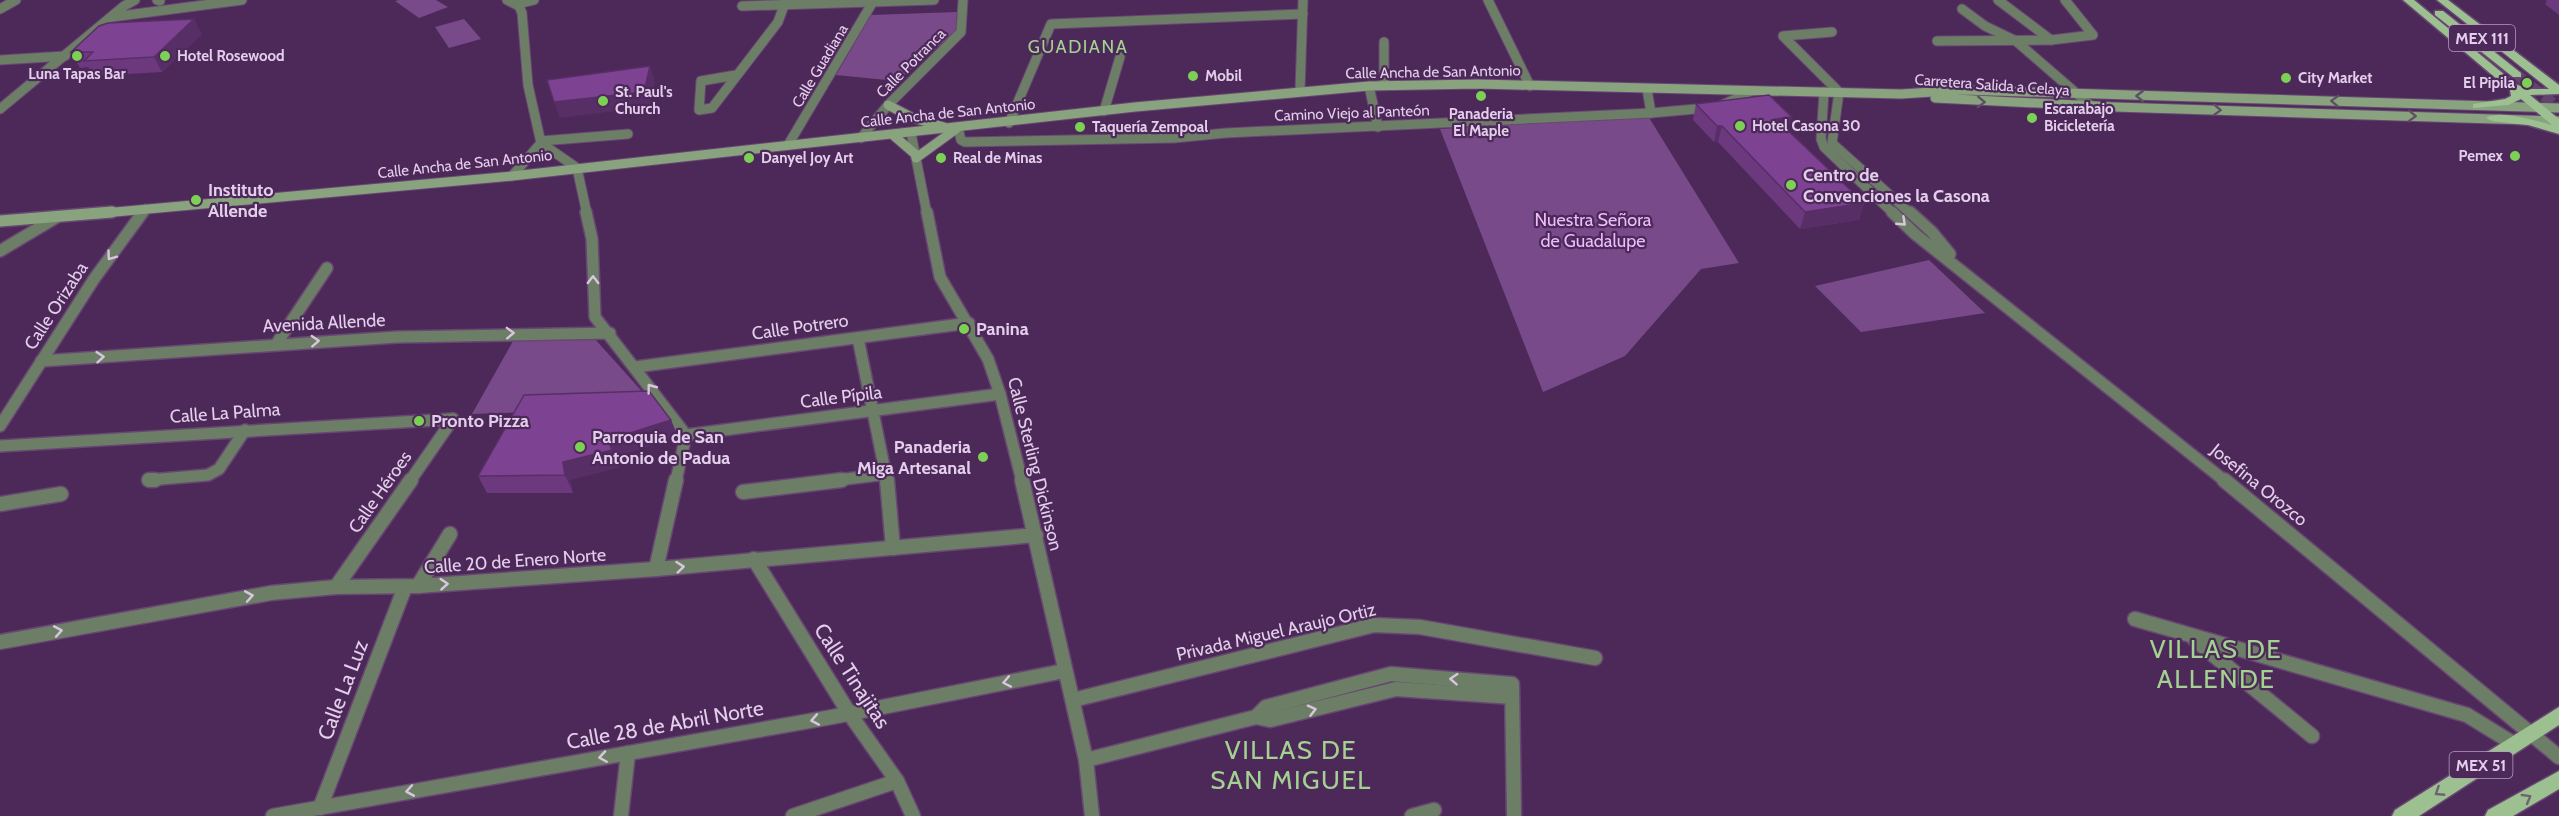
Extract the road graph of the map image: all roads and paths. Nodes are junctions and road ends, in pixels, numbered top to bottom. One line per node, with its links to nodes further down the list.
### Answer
1 (16, 0): 21 (street)
2 (135, 0): 25 (street)
3 (160, 0): 23 (street)
4 (242, 0): 23 (street)
5 (507, 0): 19 (street)
6 (534, 0): 19 (street)
7 (934, 0): 17 (street)
8 (963, 0): 50 (street, Calle Potranca)
9 (1303, 0): 24 (street)
10 (1488, 0): 39 (street)
11 (1998, 0): 28 (street)
12 (2066, 0): 28 (street)
13 (2408, 0): 40 (main road)
14 (2423, 0): 35 (main road, MEX 111)
15 (2434, 0): 36 (main road, MEX 111)
16 (2442, 0): 42 (main road)
17 (874, 1): 18 (street); 69 (street, Calle Guadiana)
18 (786, 2): 20 (street); 34 (street)
19 (517, 4): 68 (street)
20 (742, 6)
21 (0, 9)
22 (1962, 9): 27 (street)
23 (153, 12): 25 (street)
24 (1303, 14): 43 (street); 60 (street)
25 (112, 17): 31 (street)
26 (1832, 32): 46 (street)
27 (2016, 40): 28 (street); 29 (street); 48 (street)
28 (2051, 40)
29 (1937, 41)
30 (1384, 42): 37 (street)
31 (65, 56): 33 (street); 55 (street)
32 (1120, 57): 57 (street)
33 (0, 60)
34 (736, 75): 34 (street)
35 (2517, 75)
36 (2529, 75)
37 (1384, 85): 38 (main road, Calle Ancha de San Antonio); 39 (main road, Calle Ancha de San Antonio)
38 (1369, 86): 43 (main road, Calle Ancha de San Antonio); 62 (street)
39 (1530, 86): 41 (main road, Calle Ancha de San Antonio)
40 (2515, 88): 42 (main road); 52 (main road); 53 (main road)
41 (1647, 89): 44 (main road, Calle Ancha de San Antonio); 58 (street)
42 (2558, 89)
43 (1300, 91): 57 (main road, Calle Ancha de San Antonio)
44 (1752, 91): 45 (main road, Calle Ancha de San Antonio); 58 (street, Camino Viejo al Panteón)
45 (1824, 92): 46 (main road, Calle Ancha de San Antonio); 78 (street, Josefina Orozco, one-way to 78)
46 (1839, 92): 47 (main road, Calle Ancha de San Antonio); 78 (street, Josefina Orozco)
47 (1902, 94): 48 (main road, Carretera Salida a Celaya); 51 (main road, Carretera Salida a Celaya, one-way to 51)
48 (2079, 95): 49 (main road, Carretera Salida a Celaya, one-way to 48); 51 (street)
49 (2184, 97): 52 (main road, Carretera Salida a Celaya, one-way to 49); 56 (main road)
50 (888, 105): 63 (main road); 67 (street, Calle Potranca)
51 (2091, 106): 56 (main road, Carretera Salida a Celaya)
52 (2477, 106): 53 (main road, Carretera Salida a Celaya)
53 (2537, 107): 54 (main road, Carretera Salida a Celaya); 61 (main road)
54 (2559, 108)
55 (0, 109)
56 (2196, 110): 59 (main road, Carretera Salida a Celaya, one-way to 59)
57 (1104, 111): 60 (main road, Calle Ancha de San Antonio)
58 (1651, 113): 62 (street, Camino Viejo al Panteón)
59 (2492, 118): 61 (main road)
60 (1009, 123): 63 (main road, Calle Ancha de San Antonio)
61 (2558, 125)
62 (1378, 127): 63 (street, Camino Viejo al Panteón)
63 (955, 129): 64 (main road, Calle Ancha de San Antonio); 70 (main road)
64 (911, 133): 66 (main road, Calle Ancha de San Antonio); 70 (street, Calle Sterling Dickinson)
65 (628, 134): 68 (street)
66 (894, 135): 67 (main road, Calle Ancha de San Antonio); 70 (main road)
67 (861, 138): 69 (main road, Calle Ancha de San Antonio)
68 (541, 142): 71 (street); 72 (street)
69 (788, 145): 71 (main road, Calle Ancha de San Antonio)
70 (916, 156): 79 (street, Calle Sterling Dickinson)
71 (577, 168): 72 (main road, Calle Ancha de San Antonio); 80 (street, one-way to 71)
72 (512, 176): 73 (main road, Calle Ancha de San Antonio)
73 (146, 209): 74 (main road, Calle Ancha de San Antonio); 83 (street, Calle Orizaba, one-way to 83)
74 (57, 217): 75 (main road, Calle Ancha de San Antonio); 76 (street)
75 (0, 221)
76 (0, 251)
77 (327, 268): 82 (street)
78 (1962, 268): 117 (street, Josefina Orozco)
79 (969, 323): 81 (street, Calle Potrero); 85 (street, Calle Sterling Dickinson)
80 (610, 333): 82 (street, Avenida Allende, one-way to 80); 84 (street)
81 (858, 338): 84 (street, Calle Potrero); 86 (street)
82 (277, 342): 83 (street, Avenida Allende, one-way to 82)
83 (41, 361): 88 (street, Calle Orizaba)
84 (635, 368): 90 (street, one-way to 84)
85 (1000, 394): 86 (street, Calle Pípila); 98 (street, Calle Sterling Dickinson)
86 (874, 412): 90 (street, Calle Pípila); 92 (street)
87 (453, 419): 89 (street, Calle La Palma); 102 (street, Calle Héroes)
88 (0, 426)
89 (245, 430): 91 (street, Calle La Palma); 93 (street)
90 (686, 435): 101 (street)
91 (0, 446)
92 (886, 474): 94 (street); 99 (street)
93 (149, 480)
94 (743, 492)
95 (60, 494): 96 (street)
96 (0, 504)
97 (450, 534): 103 (street, Calle La Luz)
98 (1036, 535): 99 (street, Calle 20 de Enero Norte); 108 (street, Calle Sterling Dickinson)
99 (893, 548): 100 (street, Calle 20 de Enero Norte)
100 (753, 559): 101 (street, Calle 20 de Enero Norte, one-way to 100); 113 (street, Calle Tinajitas)
101 (656, 569): 103 (street, Calle 20 de Enero Norte, one-way to 101)
102 (336, 587): 103 (street, Calle 20 de Enero Norte); 106 (street, Calle 20 de Enero Norte, one-way to 102)
103 (411, 587): 123 (street, Calle La Luz)
104 (2135, 619): 105 (street)
105 (2189, 635): 116 (street); 117 (street)
106 (0, 642)
107 (1595, 658): 112 (street, Privada Miguel Araujo Ortiz)
108 (1064, 671): 112 (street, Calle Sterling Dickinson); 113 (street, Calle 28 de Abril Norte, one-way to 113)
109 (1391, 674): 110 (street); 111 (street, one-way to 109); 114 (street)
110 (1396, 689): 111 (street); 114 (street, one-way to 110)
111 (1512, 697): 125 (street)
112 (1074, 700): 120 (street, Calle Sterling Dickinson)
113 (849, 712): 118 (street, Calle 28 de Abril Norte, one-way to 118); 122 (street, Calle Tinajitas)
114 (1275, 712): 120 (street)
115 (2559, 715): 117 (main road, MEX 51)
116 (2312, 736)
117 (2522, 739): 119 (street); 132 (main road, MEX 51, one-way to 132)
118 (628, 753): 123 (street, Calle 28 de Abril Norte, one-way to 123); 127 (street)
119 (2559, 757)
120 (1086, 760): 130 (street, Calle Sterling Dickinson)
121 (2559, 779): 133 (main road, MEX 51, one-way to 121)
122 (897, 780): 128 (street); 129 (street, Calle Tinajitas)
123 (320, 807): 126 (street, Calle 28 de Abril Norte)
124 (1434, 810): 131 (street)
125 (1514, 814)
126 (273, 816)
127 (621, 816)
128 (793, 816)
129 (913, 816)
130 (1092, 816)
131 (1412, 816)
132 (2402, 816)
133 (2495, 816)

